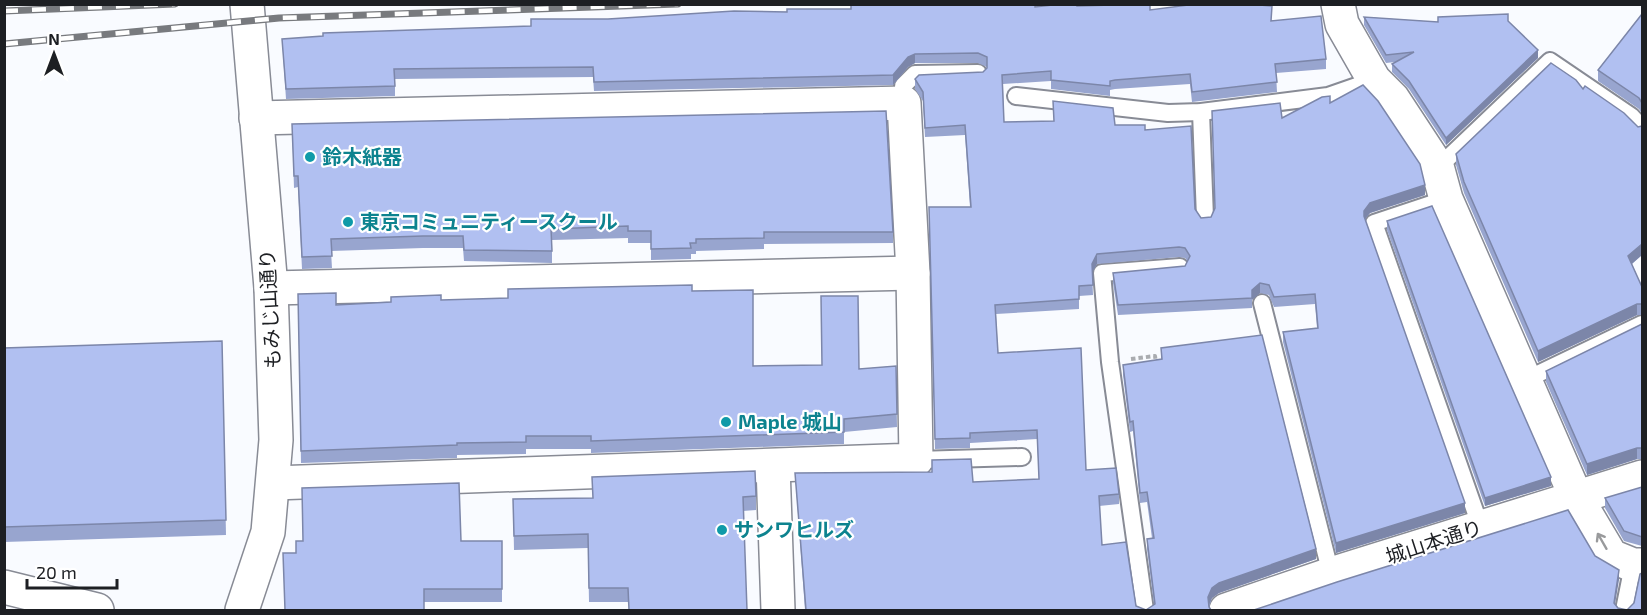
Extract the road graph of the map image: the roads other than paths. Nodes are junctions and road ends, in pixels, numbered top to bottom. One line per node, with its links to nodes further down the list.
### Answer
1 (247, 4): 9 (street, もみじ山通り)
2 (1338, 4): 4 (street)
3 (978, 73): 6 (lane)
4 (1374, 80): 7 (lane); 10 (street)
5 (1016, 96): 7 (lane)
6 (904, 103): 9 (street); 14 (street)
7 (1201, 112): 12 (lane)
8 (1639, 117): 10 (lane)
9 (256, 118): 15 (street, もみじ山通り)
10 (1437, 166): 11 (street)
11 (1446, 199): 18 (street); 25 (lane)
12 (1205, 218)
13 (1180, 267): 33 (lane)
14 (913, 273): 15 (street); 20 (street)
15 (271, 288): 23 (street, もみじ山通り)
16 (1262, 303): 27 (lane)
17 (1642, 324): 18 (lane)
18 (1523, 381): 24 (street)
19 (1022, 458): 20 (lane)
20 (916, 460): 21 (street)
21 (773, 466): 23 (street); 32 (street)
22 (1642, 477): 24 (street, 城山本通り)
23 (274, 483): 31 (street, もみじ山通り)
24 (1576, 497): 25 (street, 城山本通り); 26 (street, one-way to 24)
25 (1480, 528): 27 (street, 城山本通り)
26 (1638, 565): 35 (lane)
27 (1331, 574): 29 (street, 城山本通り)
28 (4, 587): 30 (street)
29 (1283, 601): 34 (street, 城山本通り)
30 (97, 610)
31 (247, 610)
32 (778, 610)
33 (1145, 610)
34 (1226, 610)
35 (1624, 610)

